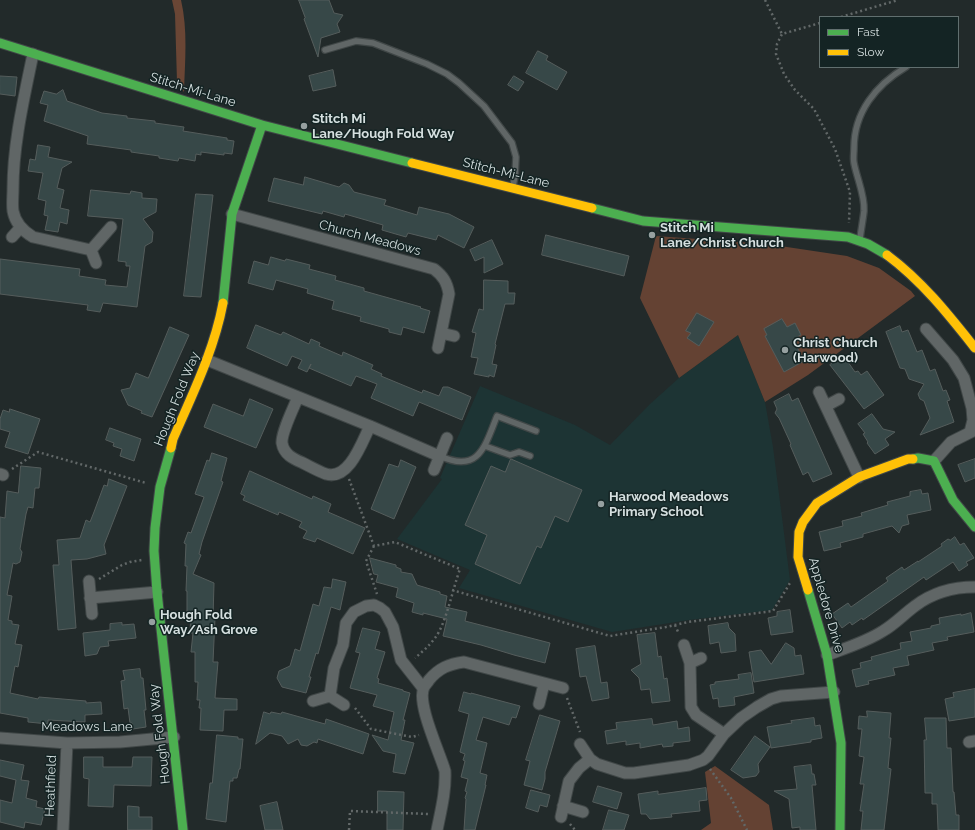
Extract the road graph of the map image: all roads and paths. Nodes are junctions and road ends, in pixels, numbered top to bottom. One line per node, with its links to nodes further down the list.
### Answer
1 (765, 0): 5 (path)
2 (898, 0): 3 (path)
3 (844, 16)
4 (819, 23): 5 (path)
5 (782, 34): 16 (path)
6 (0, 43): 8 (street, Stitch-Mi-Lane)
7 (325, 50): 11 (lane)
8 (33, 54): 10 (street, Stitch-Mi-Lane); 14 (street)
9 (904, 68): 17 (lane)
10 (262, 125): 11 (street, Stitch-Mi-Lane); 12 (street, Hough Fold Way)
11 (512, 188): 16 (street, Stitch-Mi-Lane)
12 (232, 214): 21 (street, Church Meadows); 25 (street, Hough Fold Way)
13 (111, 226): 18 (street)
14 (21, 227): 15 (street); 18 (street)
15 (12, 237)
16 (848, 237): 17 (street, Stitch-Mi-Lane)
17 (860, 240): 24 (street, Stitch-Mi-Lane)
18 (91, 250): 19 (street)
19 (96, 263)
20 (926, 329): 32 (street)
21 (441, 333): 22 (street); 23 (street, Church Meadows)
22 (454, 336)
23 (438, 348)
24 (975, 348)
25 (207, 360): 27 (street); 42 (street, Hough Fold Way)
26 (820, 392): 29 (street)
27 (298, 397): 30 (street); 38 (street)
28 (838, 399): 29 (street)
29 (826, 406): 41 (street)
30 (370, 426): 35 (street); 38 (street)
31 (536, 431): 34 (lane)
32 (973, 431): 37 (street)
33 (447, 438): 35 (street)
34 (485, 446): 35 (lane); 36 (lane)
35 (439, 456): 39 (street)
36 (530, 456)
37 (934, 461): 41 (street, Appledore Drive); 43 (street)
38 (346, 469): 44 (path)
39 (434, 470)
40 (2, 474): 42 (path)
41 (859, 477): 46 (street, Appledore Drive)
42 (160, 487): 45 (street, Hough Fold Way)
43 (975, 527)
44 (374, 546): 49 (path); 52 (path)
45 (155, 558): 47 (path); 50 (street, Hough Fold Way)
46 (802, 572): 49 (path); 55 (street, Appledore Drive)
47 (89, 581): 51 (street)
48 (975, 587): 55 (street)
49 (452, 590): 58 (path)
50 (157, 592): 51 (street); 69 (street, Hough Fold Way)
51 (90, 598): 53 (street)
52 (379, 601)
53 (92, 614)
54 (684, 645): 57 (street)
55 (827, 655): 62 (street, Appledore Drive)
56 (701, 658): 57 (street)
57 (690, 663): 68 (street)
58 (405, 665): 60 (street); 63 (street)
59 (544, 684): 60 (street); 61 (street); 65 (street)
60 (423, 688): 67 (street)
61 (563, 688): 72 (path)
62 (834, 692): 68 (street); 82 (street, Appledore Drive)
63 (330, 696): 64 (street); 66 (street)
64 (313, 701)
65 (539, 704)
66 (344, 705): 67 (path)
67 (431, 732): 76 (street)
68 (724, 734): 74 (street)
69 (174, 737): 71 (street, Meadows Lane); 78 (street, Hough Fold Way)
70 (0, 738): 71 (street, Meadows Lane)
71 (67, 743): 77 (street, Heathfield)
72 (580, 744): 73 (street)
73 (590, 759): 74 (street); 75 (street)
74 (703, 760): 81 (path)
75 (583, 812)
76 (440, 815): 79 (path); 80 (street)
77 (63, 830)
78 (183, 830)
79 (349, 830)
80 (437, 830)
81 (747, 830)
82 (840, 830)

